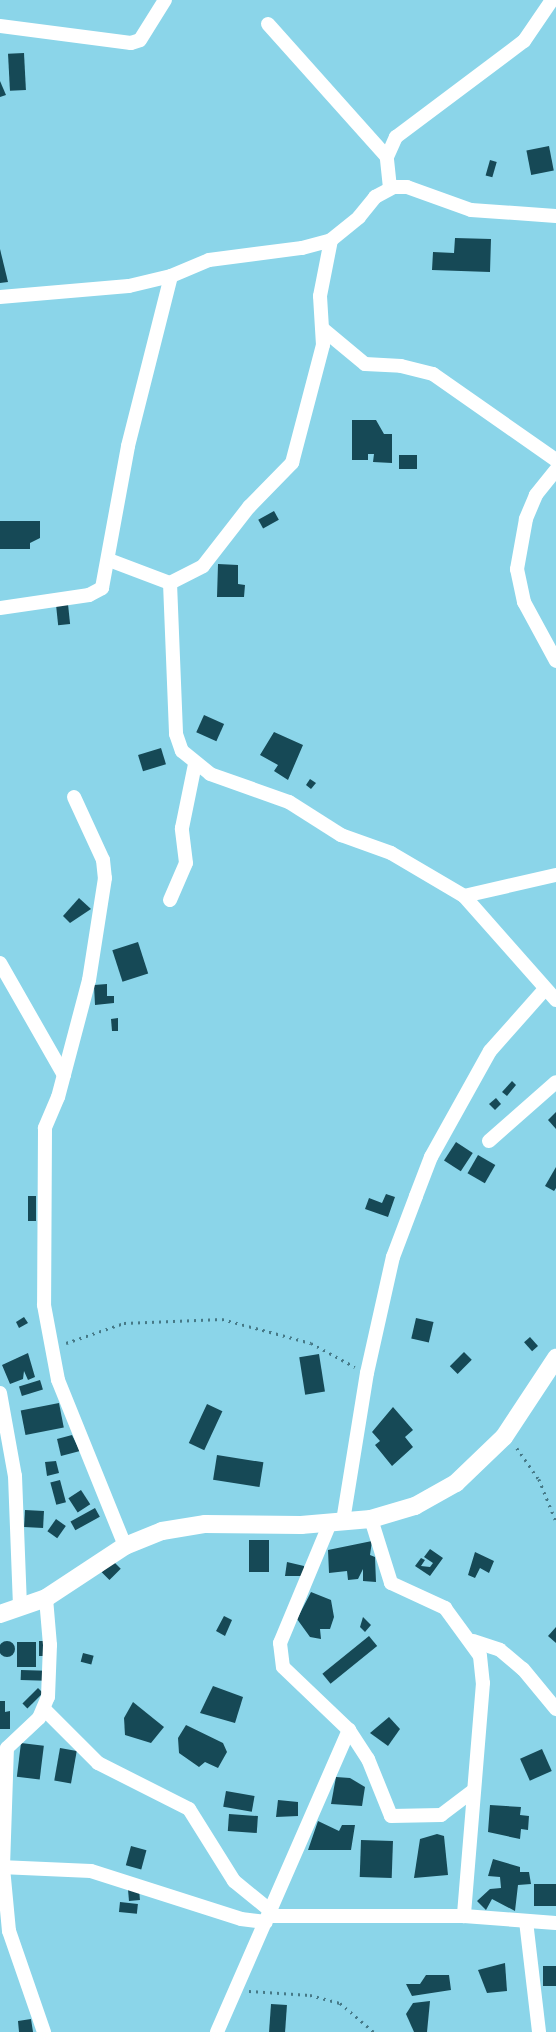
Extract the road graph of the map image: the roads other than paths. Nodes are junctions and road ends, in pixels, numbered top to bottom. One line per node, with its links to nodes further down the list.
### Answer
1 (165, 0): 4 (street)
2 (552, 0): 5 (street)
3 (268, 24): 5 (street)
4 (0, 26)
5 (387, 157): 6 (street)
6 (390, 188): 7 (street); 8 (street)
7 (556, 216)
8 (331, 240): 9 (street); 11 (street)
9 (172, 276): 10 (street); 13 (street)
10 (0, 297)
11 (324, 330): 12 (street); 14 (street)
12 (555, 469): 16 (street)
13 (109, 560): 14 (street); 15 (street)
14 (170, 583): 17 (street)
15 (0, 608)
16 (556, 660)
17 (195, 764): 20 (street); 21 (street)
18 (74, 797): 25 (street)
19 (556, 875): 20 (street)
20 (464, 896): 23 (street)
21 (170, 900)
22 (0, 963): 25 (street)
23 (545, 989): 24 (street); 31 (street)
24 (556, 1000)
25 (64, 1075): 32 (street)
26 (556, 1082): 27 (street)
27 (489, 1141)
28 (556, 1358): 30 (street)
29 (0, 1393): 34 (street)
30 (371, 1519): 31 (street); 36 (street)
31 (336, 1522): 32 (street); 39 (street)
32 (124, 1546): 33 (street)
33 (46, 1598): 34 (street); 38 (street)
34 (20, 1608): 35 (street)
35 (0, 1614)
36 (474, 1641): 37 (street); 40 (street)
37 (556, 1709)
38 (45, 1710): 41 (street); 43 (street)
39 (349, 1730): 40 (street); 43 (street)
40 (474, 1790): 42 (street)
41 (2, 1867): 43 (street); 46 (street)
42 (464, 1916): 43 (street); 44 (street)
43 (270, 1917): 47 (street)
44 (526, 1921): 45 (street); 48 (street)
45 (556, 1923)
46 (44, 2032)
47 (217, 2032)
48 (539, 2032)

